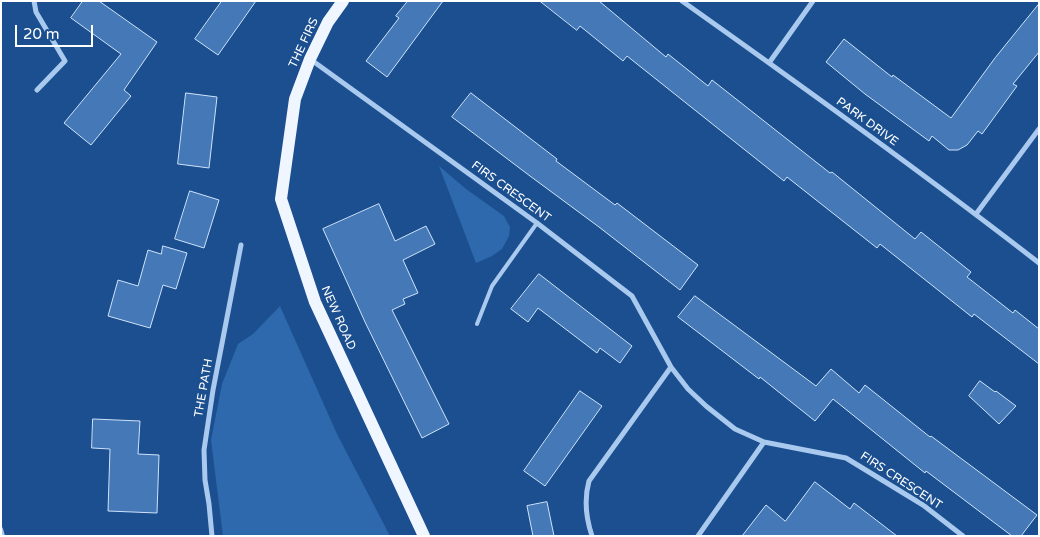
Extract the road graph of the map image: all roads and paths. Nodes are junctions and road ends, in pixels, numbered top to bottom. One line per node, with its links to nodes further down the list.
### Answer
1 (34, 1): 7 (street)
2 (343, 1): 5 (main road, THE FIRS)
3 (682, 1): 6 (street, PARK DRIVE)
4 (813, 1): 6 (street)
5 (310, 59): 8 (main road, THE FIRS); 11 (street, FIRS CRESCENT)
6 (769, 63): 10 (street, PARK DRIVE)
7 (37, 90)
8 (295, 99): 20 (main road, NEW ROAD)
9 (1039, 129): 10 (street)
10 (976, 214): 13 (street, PARK DRIVE)
11 (537, 223): 14 (lane); 15 (street, FIRS CRESCENT)
12 (241, 245): 19 (street, THE PATH)
13 (1039, 263)
14 (477, 324)
15 (671, 367): 16 (street, FIRS CRESCENT); 21 (street)
16 (764, 442): 22 (street); 23 (street, FIRS CRESCENT)
17 (1, 528): 18 (lane)
18 (3, 536)
19 (212, 536)
20 (424, 536)
21 (592, 536)
22 (698, 536)
23 (963, 536)

